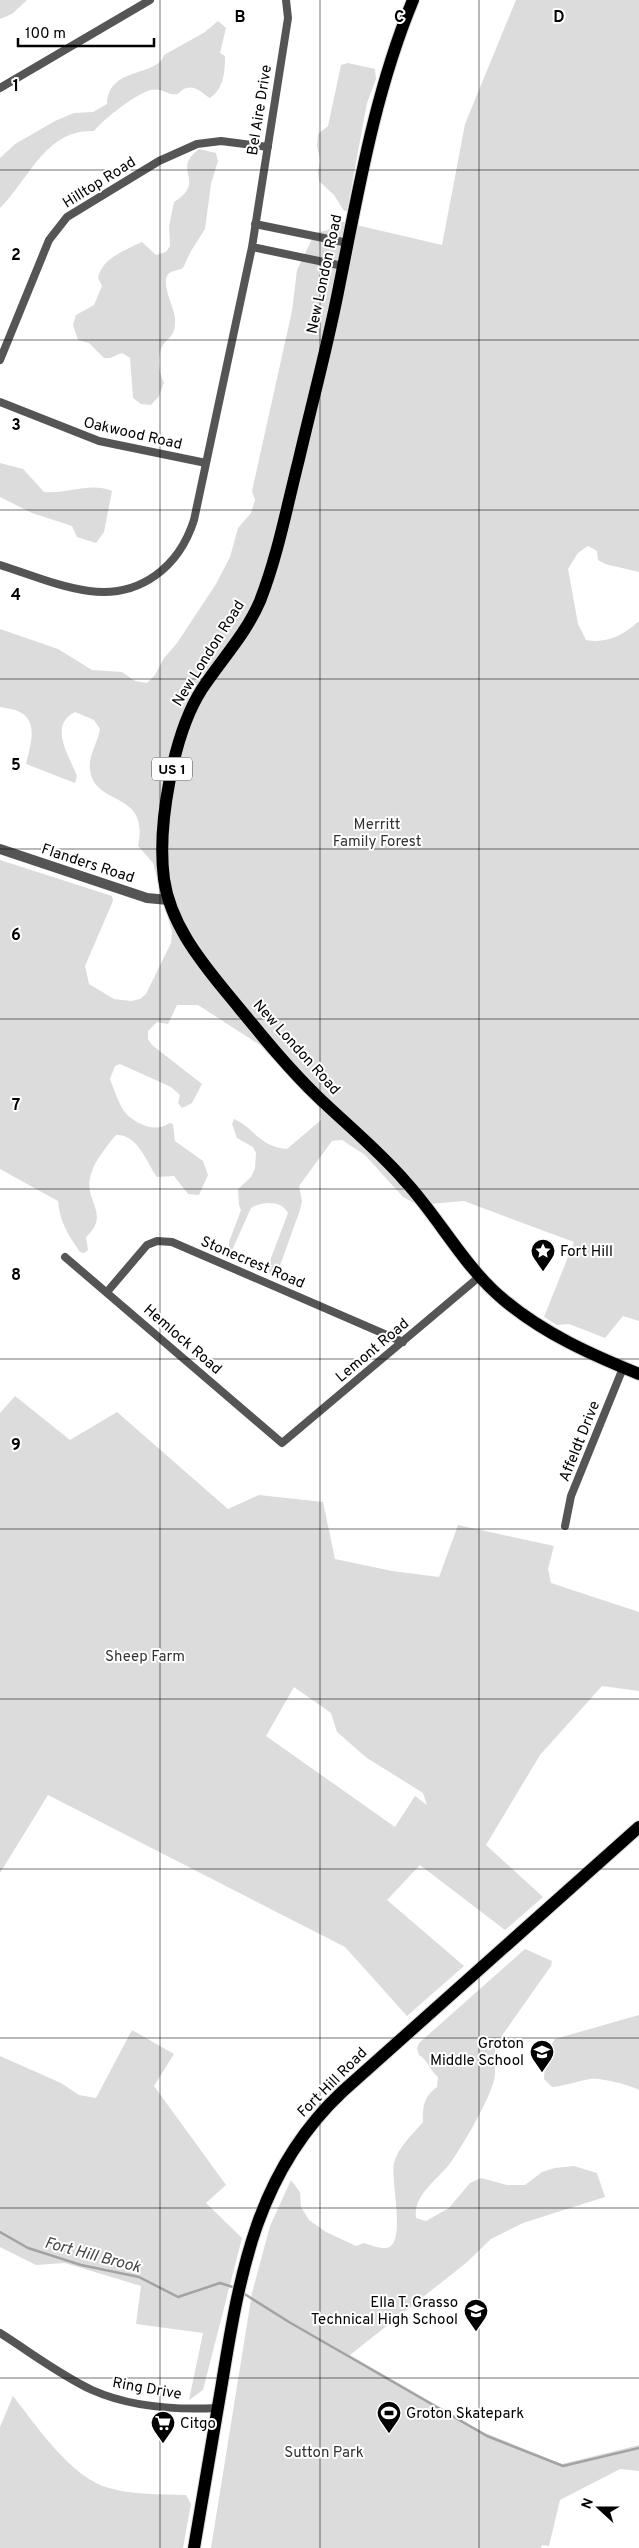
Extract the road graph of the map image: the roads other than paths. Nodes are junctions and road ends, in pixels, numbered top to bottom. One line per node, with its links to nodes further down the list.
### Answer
1 (150, 0): 6 (street)
2 (286, 0): 5 (street, Bel Aire Drive)
3 (291, 0): 5 (street)
4 (413, 0): 9 (main road, New London Road / US 1)
5 (288, 18): 7 (street, Bel Aire Drive)
6 (0, 88)
7 (268, 147): 8 (street, Bel Aire Drive); 12 (street, Hilltop Road)
8 (255, 224): 9 (street); 10 (street, Bel Aire Drive)
9 (348, 242): 11 (main road, New London Road / US 1)
10 (252, 246): 11 (street); 14 (street, Bel Aire Drive)
11 (343, 266): 17 (main road, New London Road / US 1)
12 (0, 360)
13 (0, 402): 14 (street, Oakwood Road)
14 (206, 463): 15 (street, Bel Aire Drive)
15 (0, 565)
16 (0, 849): 17 (street, Flanders Road)
17 (168, 900): 19 (main road, New London Road / US 1)
18 (66, 1256): 20 (street, Hemlock Road)
19 (479, 1277): 21 (street, Lemont Road); 22 (main road, New London Road / US 1)
20 (107, 1292): 21 (street, Stonecrest Road); 24 (street, Hemlock Road)
21 (403, 1342): 24 (street, Lemont Road)
22 (623, 1368): 23 (main road, New London Road / US 1); 25 (street, Affeldt Drive)
23 (639, 1374)
24 (282, 1443)
25 (565, 1526)
26 (639, 1827): 28 (main road, Fort Hill Road)
27 (0, 2333): 28 (street, Ring Drive)
28 (217, 2408): 29 (main road, Fort Hill Road)
29 (194, 2548)

